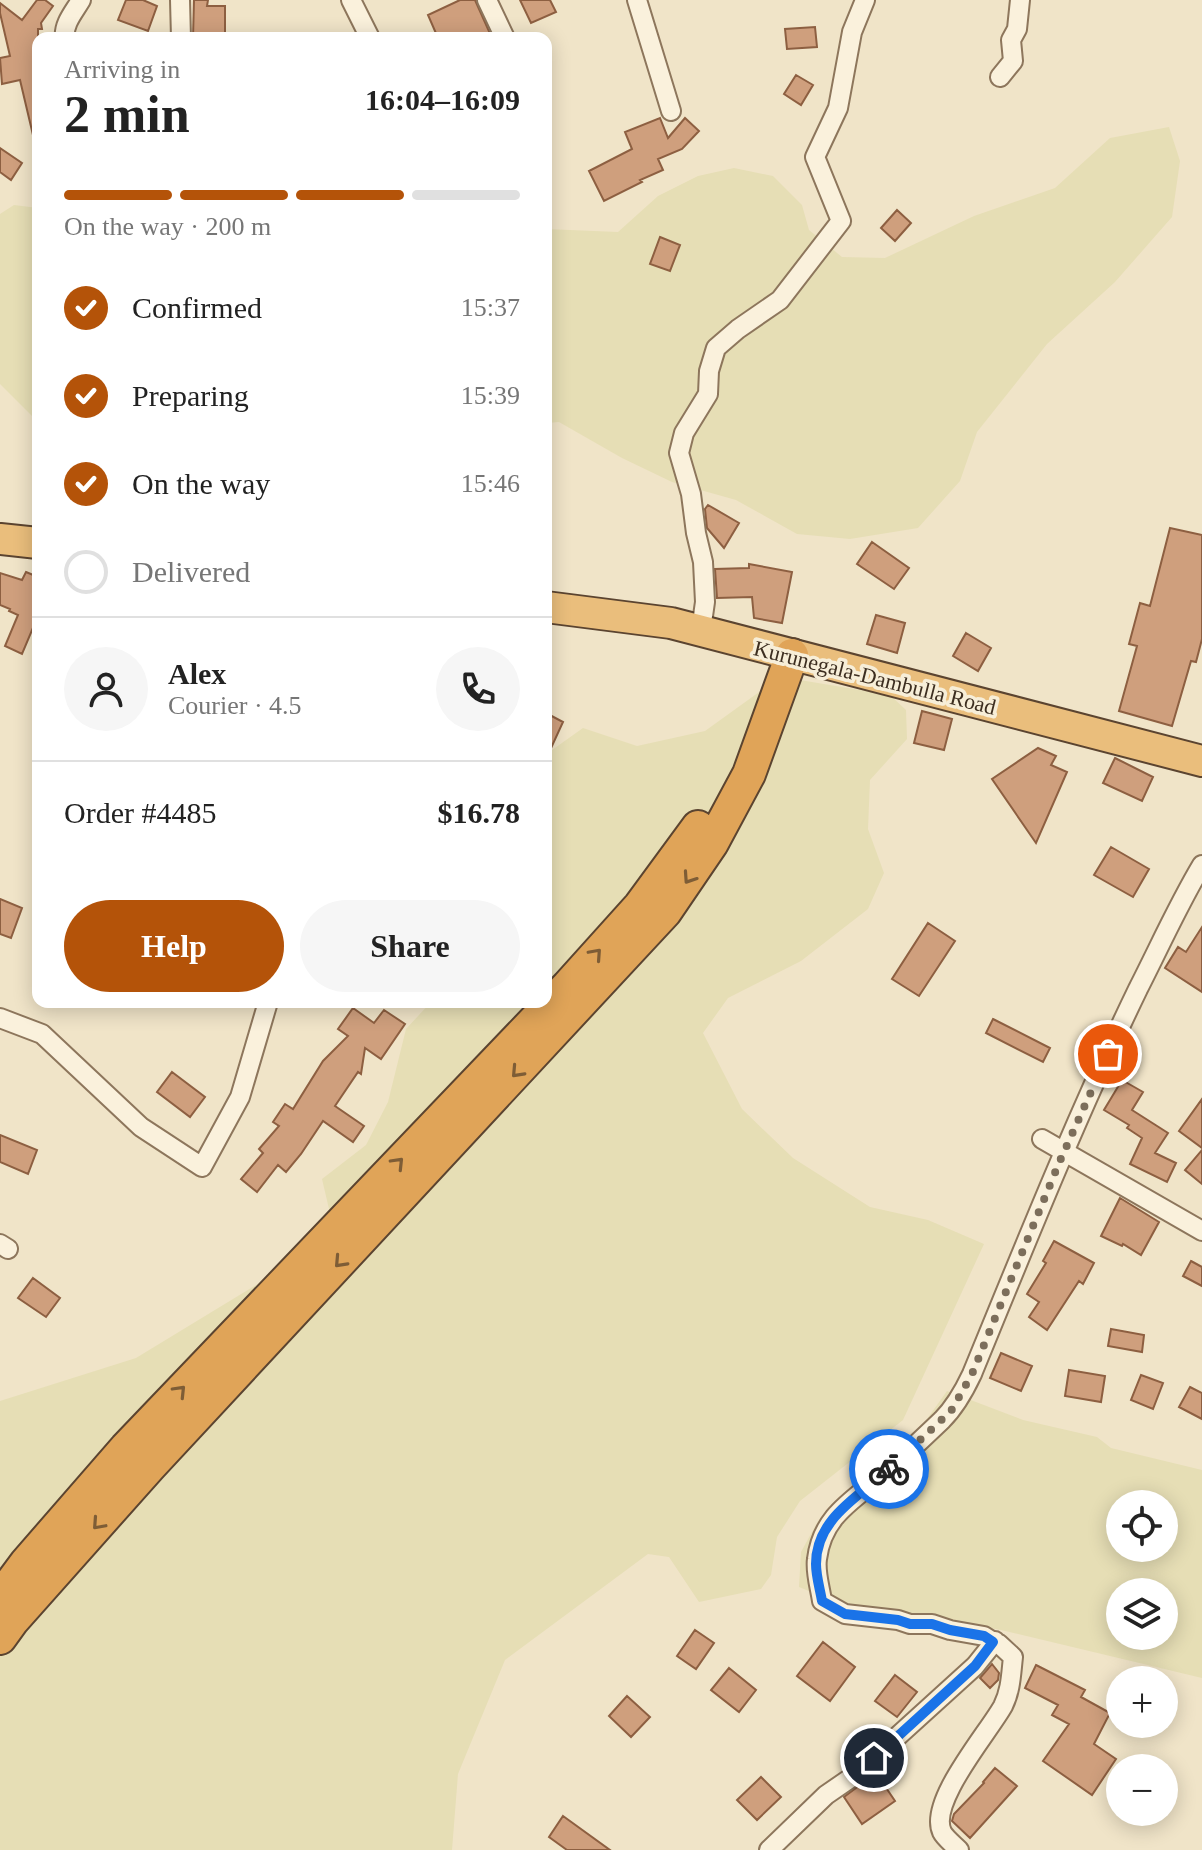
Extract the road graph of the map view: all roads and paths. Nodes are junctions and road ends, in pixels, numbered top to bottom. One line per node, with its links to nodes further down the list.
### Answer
1 (81, 0): 8 (street)
2 (180, 0): 9 (street)
3 (351, 0): 10 (street)
4 (487, 0): 11 (street)
5 (637, 0): 13 (street)
6 (865, 0): 17 (street)
7 (1020, 0): 12 (street)
8 (64, 32)
9 (181, 32)
10 (367, 32)
11 (502, 32)
12 (1000, 77)
13 (671, 111)
14 (0, 539): 15 (highway)
15 (32, 542)
16 (552, 608): 18 (highway, Kurunegala-Dambulla Road)
17 (703, 616)
18 (781, 653): 19 (highway, Kurunegala-Dambulla Road); 21 (highway, one-way to 18); 31 (highway, one-way to 31)
19 (1202, 761)
20 (1202, 865): 26 (street)
21 (552, 1002)
22 (266, 1008): 24 (street)
23 (546, 1008): 30 (highway, one-way to 23)
24 (0, 1018)
25 (1042, 1139): 26 (street)
26 (1064, 1151): 28 (street); 32 (street)
27 (1202, 1211): 28 (street)
28 (1184, 1220): 29 (street)
29 (1202, 1231)
30 (0, 1598)
31 (0, 1638)
32 (994, 1641): 33 (street); 34 (street)
33 (769, 1850)
34 (959, 1850)

